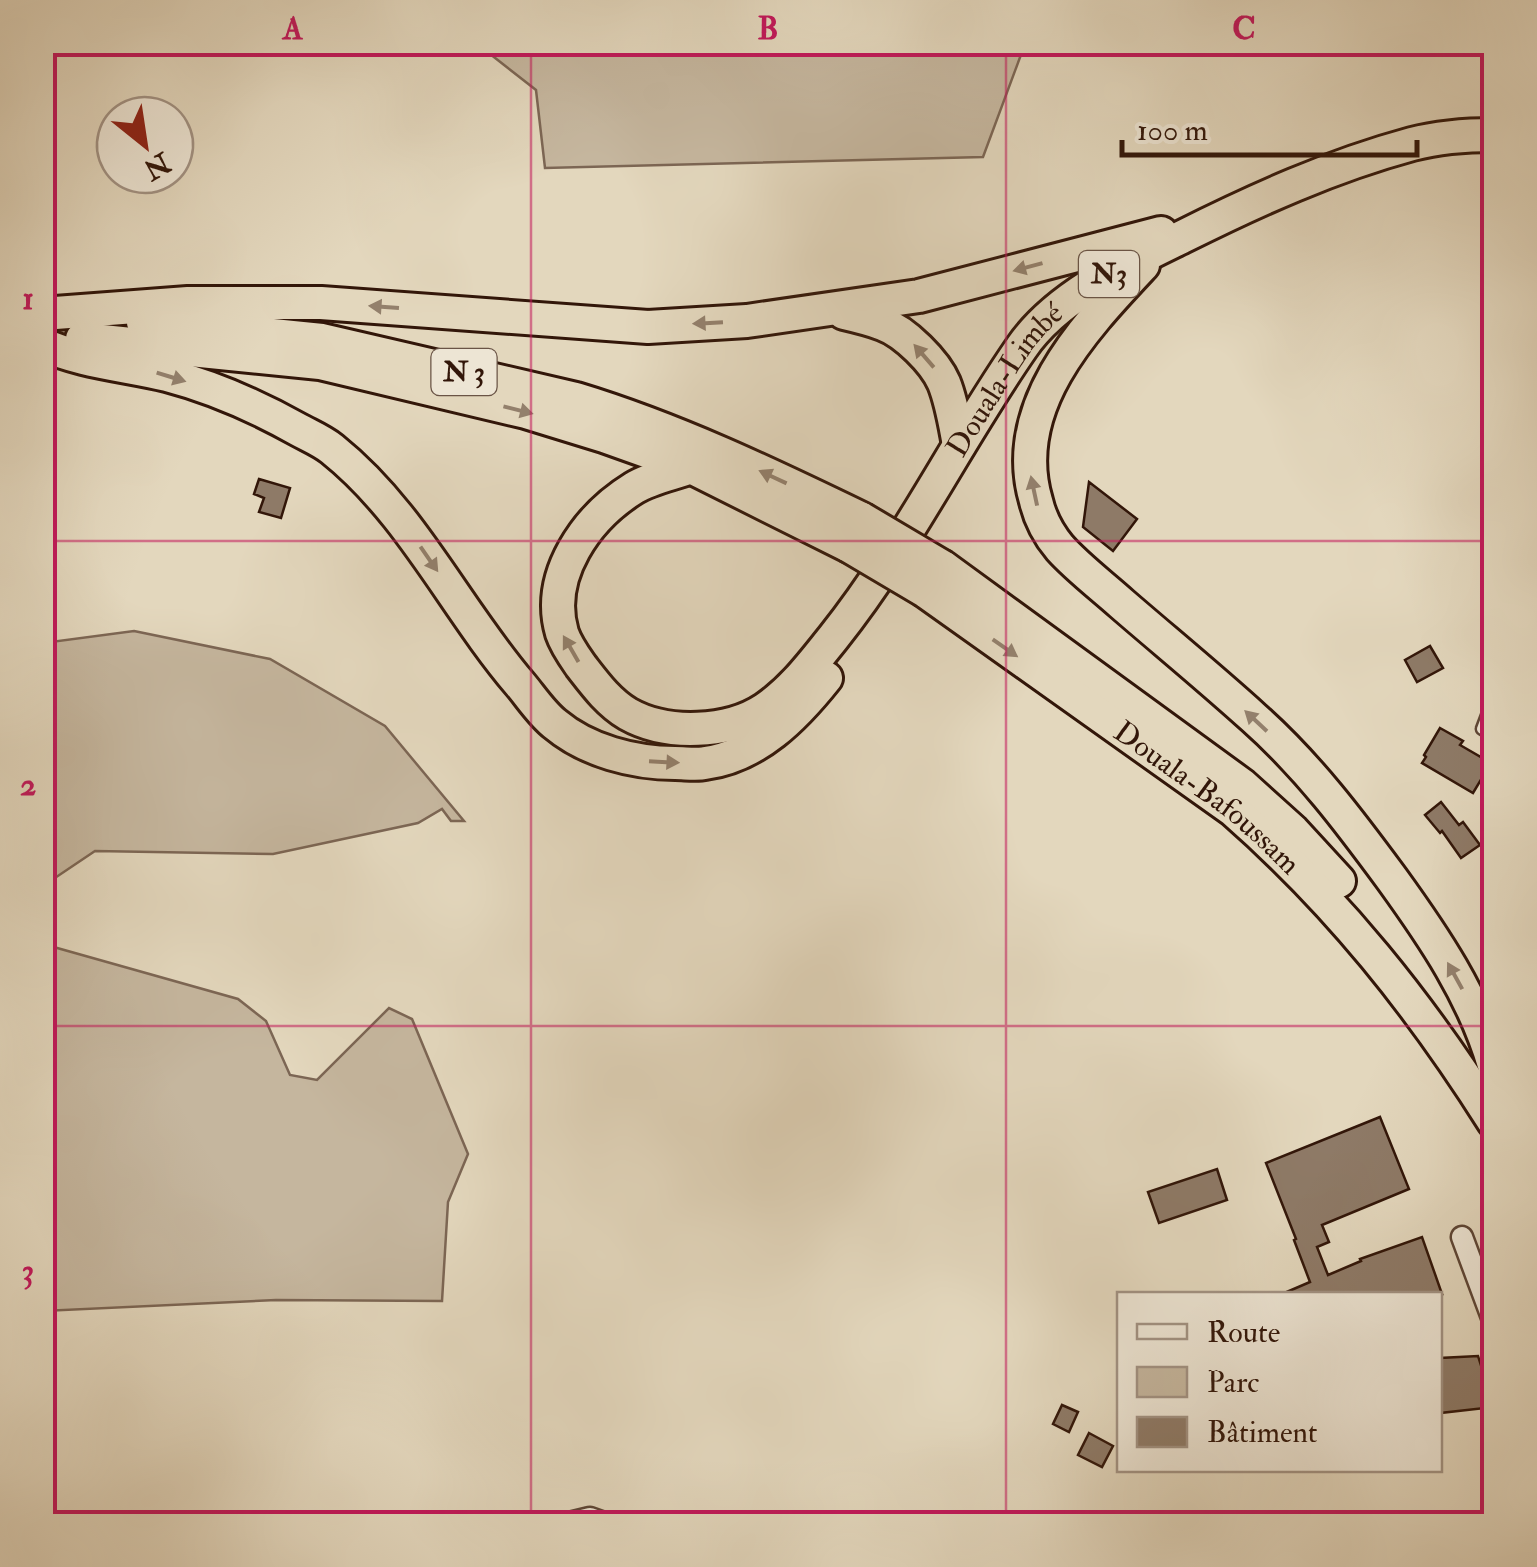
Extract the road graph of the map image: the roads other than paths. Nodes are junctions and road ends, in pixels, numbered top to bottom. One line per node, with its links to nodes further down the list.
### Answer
1 (1494, 135): 2 (highway, Douala-Limbé / N3)
2 (1224, 217): 3 (highway, Douala-Limbé / N3); 4 (highway, one-way to 4)
3 (1158, 249): 8 (highway, Douala-Limbé / N3); 15 (highway, one-way to 3)
4 (833, 310): 5 (highway, one-way to 5); 8 (highway, one-way to 4)
5 (42, 315): 10 (highway, N 3, one-way to 5)
6 (42, 336): 9 (highway, N 3, one-way to 9)
7 (42, 344): 12 (highway, one-way to 12)
8 (958, 445): 12 (highway, Douala-Limbé / N3)
9 (690, 468): 10 (highway, N 3); 12 (highway, one-way to 9)
10 (856, 532): 11 (highway, Douala-Bafoussam, bridge)
11 (934, 579): 16 (highway, Douala-Bafoussam); 17 (highway, Douala-Bafoussam, one-way to 17)
12 (864, 600)
13 (1494, 698): 14 (lane)
14 (1482, 729)
15 (1494, 1064)
16 (1494, 1076)
17 (1494, 1122)
18 (1462, 1237): 19 (street)
19 (1494, 1323)
20 (565, 1524): 21 (street)
21 (607, 1524)

